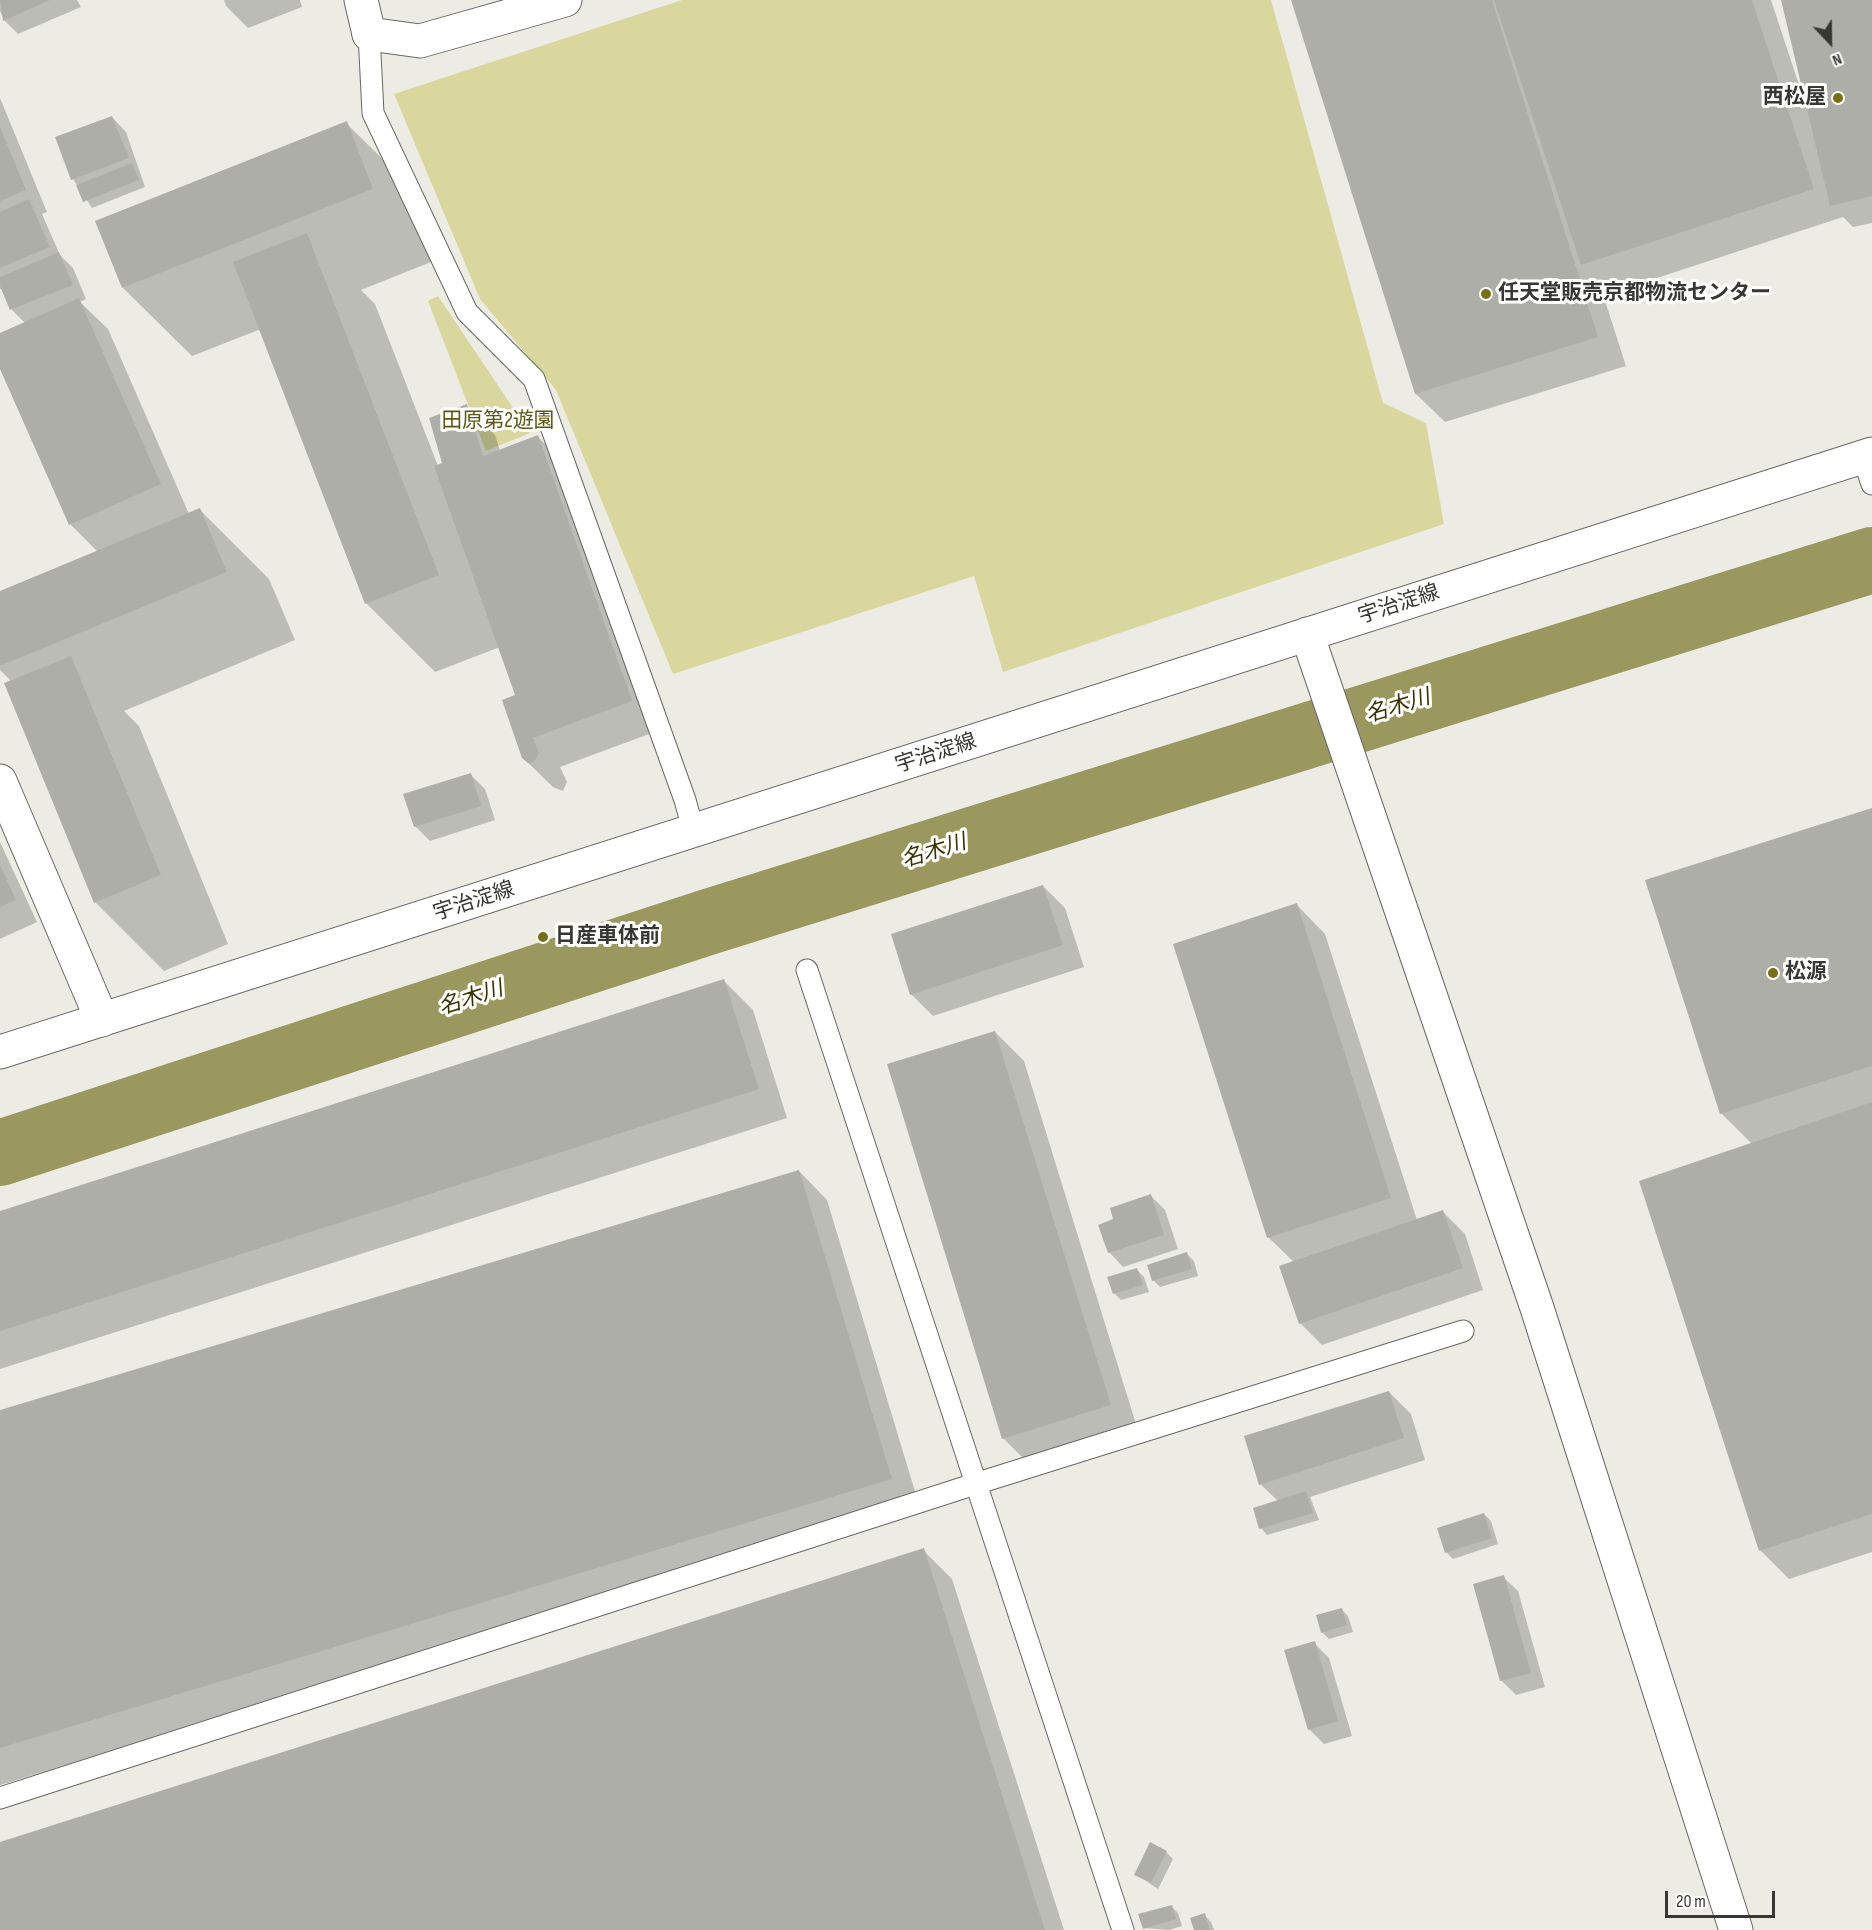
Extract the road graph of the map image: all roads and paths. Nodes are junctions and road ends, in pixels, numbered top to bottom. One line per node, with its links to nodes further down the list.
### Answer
1 (362, 0): 3 (main road)
2 (565, 0): 3 (main road)
3 (369, 34): 7 (lane)
4 (1869, 465): 5 (main road, 宇治淀線)
5 (1307, 634): 7 (main road, 宇治淀線); 15 (main road)
6 (0, 781): 9 (main road)
7 (694, 832): 9 (main road, 宇治淀線)
8 (807, 970): 12 (lane)
9 (102, 1020): 10 (main road, 宇治淀線)
10 (0, 1052)
11 (1463, 1331): 12 (lane)
12 (975, 1484): 13 (lane); 14 (lane)
13 (0, 1797)
14 (1123, 1930)
15 (1736, 1930)

